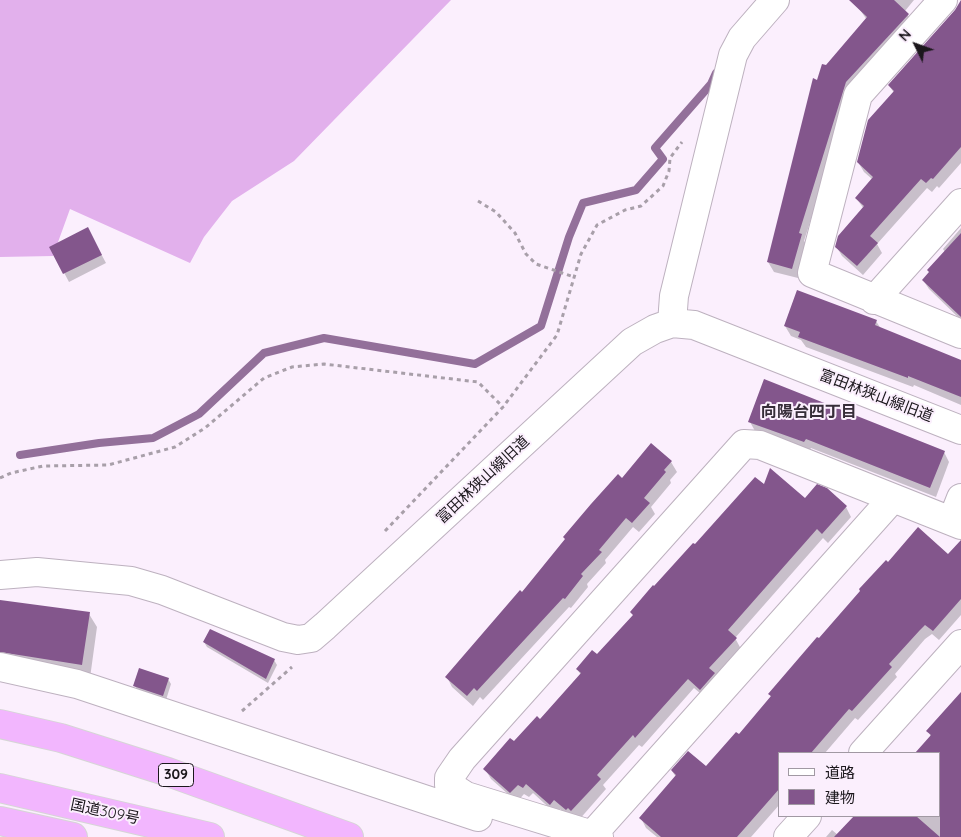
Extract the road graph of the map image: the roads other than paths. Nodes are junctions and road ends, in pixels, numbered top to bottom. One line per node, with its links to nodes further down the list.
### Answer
1 (775, 0): 5 (street)
2 (943, 0): 4 (street)
3 (961, 202): 4 (street)
4 (874, 300): 6 (street)
5 (672, 324): 7 (street, 富田林狭山線旧道); 10 (street, 富田林狭山線旧道)
6 (961, 334)
7 (961, 430)
8 (893, 498): 9 (street); 18 (street); 18 (street)
9 (958, 514)
10 (0, 575)
11 (961, 644): 14 (street)
12 (0, 667): 22 (street)
13 (0, 724): 21 (highway, 309)
14 (864, 752)
15 (0, 788): 20 (highway, 国道309号)
16 (806, 817): 23 (street)
17 (0, 821): 19 (highway, 国道309号)
18 (595, 836)
19 (73, 837)
20 (210, 837)
21 (349, 837)
22 (539, 837)
23 (788, 837)

